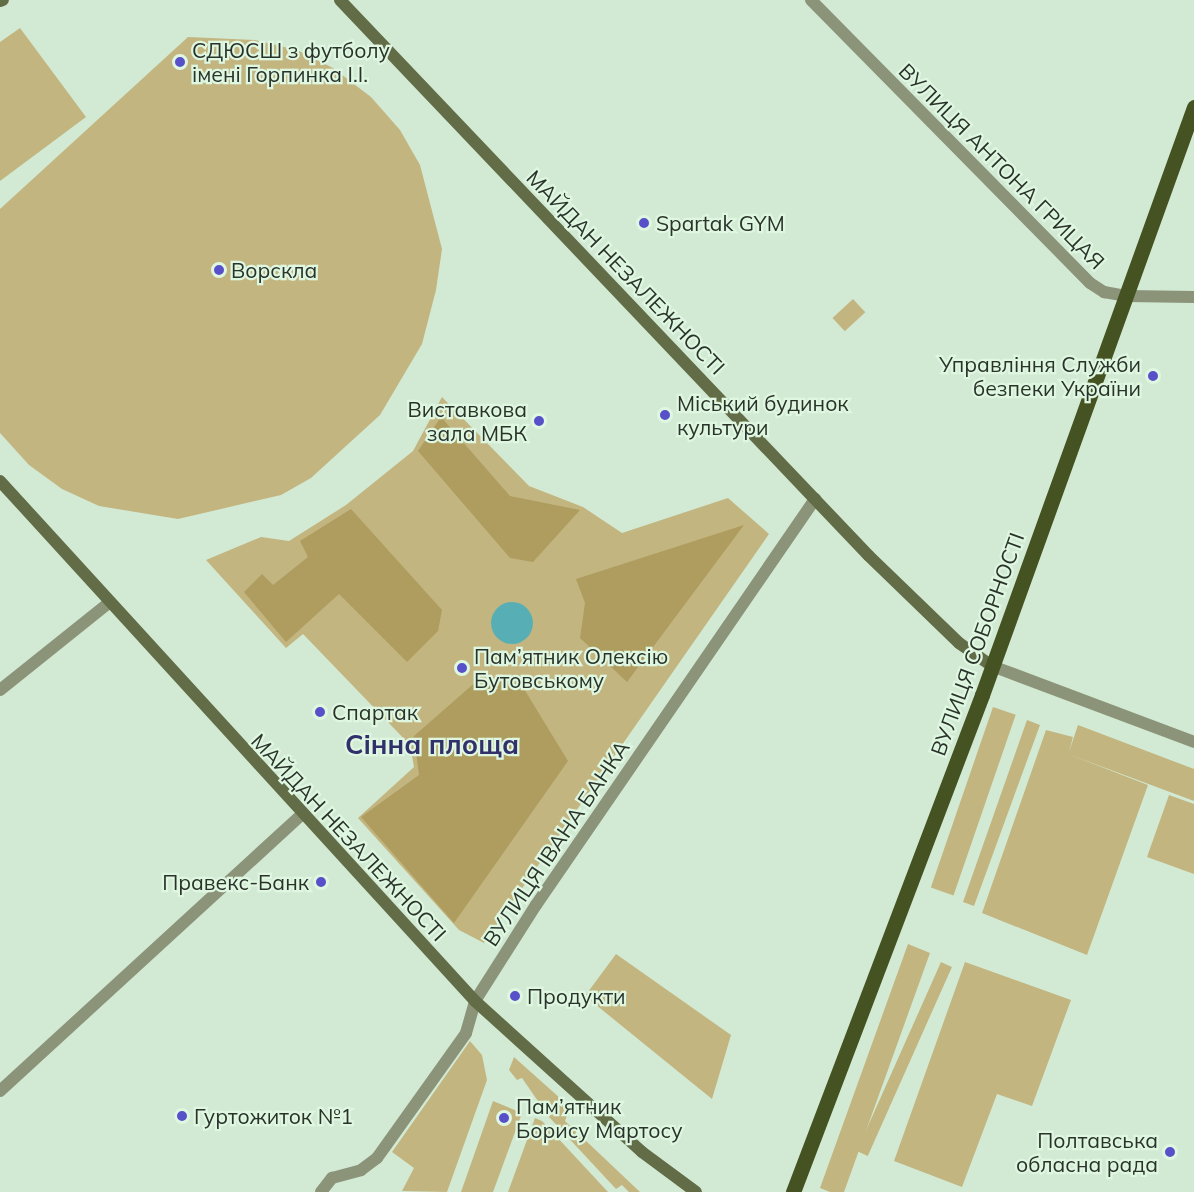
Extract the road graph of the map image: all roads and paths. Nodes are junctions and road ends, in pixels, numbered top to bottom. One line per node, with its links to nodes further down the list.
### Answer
1 (340, 0): 7 (main road, МАЙДАН НЕЗАЛЕЖНОСТІ)
2 (811, 0): 4 (street, ВУЛИЦЯ АНТОНА ГРИЦАЯ)
3 (1194, 107): 4 (main road, ВУЛИЦЯ СОБОРНОСТІ)
4 (1126, 296): 5 (street, ВУЛИЦЯ АНТОНА ГРИЦАЯ); 9 (main road, ВУЛИЦЯ СОБОРНОСТІ)
5 (1194, 297)
6 (0, 481): 8 (main road, МАЙДАН НЕЗАЛЕЖНОСТІ)
7 (815, 499): 9 (main road, МАЙДАН НЕЗАЛЕЖНОСТІ); 13 (street, ВУЛИЦЯ ІВАНА БАНКА)
8 (110, 602): 10 (street); 12 (main road, МАЙДАН НЕЗАЛЕЖНОСТІ)
9 (992, 666): 11 (street); 17 (main road, ВУЛИЦЯ СОБОРНОСТІ)
10 (0, 690)
11 (1194, 742)
12 (301, 814): 13 (main road, МАЙДАН НЕЗАЛЕЖНОСТІ); 14 (street)
13 (475, 1001): 15 (street, ВУЛИЦЯ ІВАНА БАНКА); 16 (main road, МАЙДАН НЕЗАЛЕЖНОСТІ)
14 (0, 1091)
15 (321, 1192)
16 (696, 1192)
17 (793, 1192)

